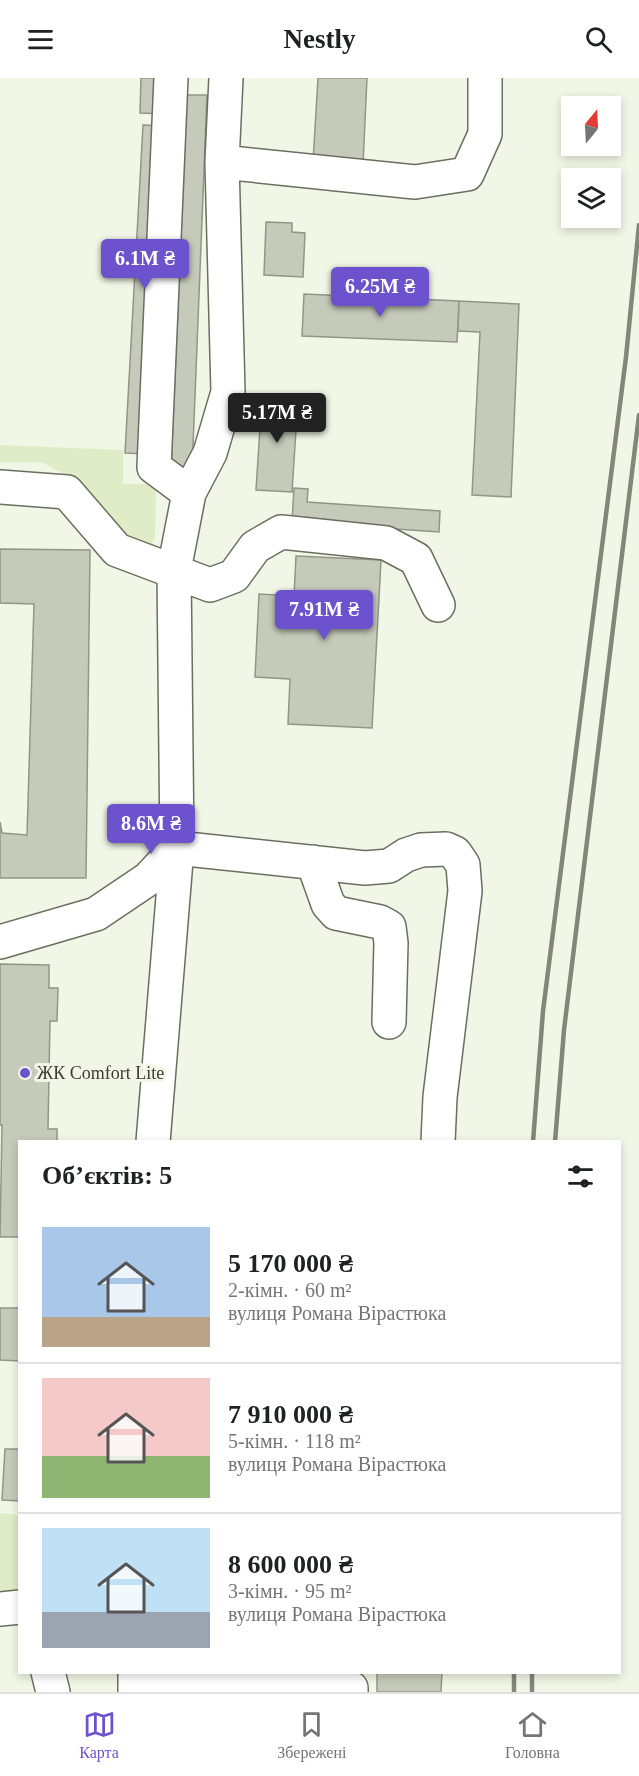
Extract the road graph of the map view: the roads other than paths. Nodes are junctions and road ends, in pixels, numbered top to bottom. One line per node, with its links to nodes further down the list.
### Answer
1 (171, 78): 6 (street)
2 (226, 78): 4 (street)
3 (484, 78): 4 (street)
4 (222, 162): 6 (street)
5 (0, 487): 7 (street)
6 (189, 493): 7 (street)
7 (174, 570): 8 (street); 9 (street)
8 (438, 605)
9 (177, 848): 10 (street); 11 (street); 13 (street)
10 (313, 862): 12 (street); 14 (street)
11 (0, 942)
12 (389, 1022)
13 (153, 1140)
14 (438, 1140)
15 (18, 1607): 16 (street)
16 (0, 1609)
17 (48, 1674): 19 (street)
18 (135, 1674): 20 (street)
19 (53, 1692)
20 (351, 1692)

